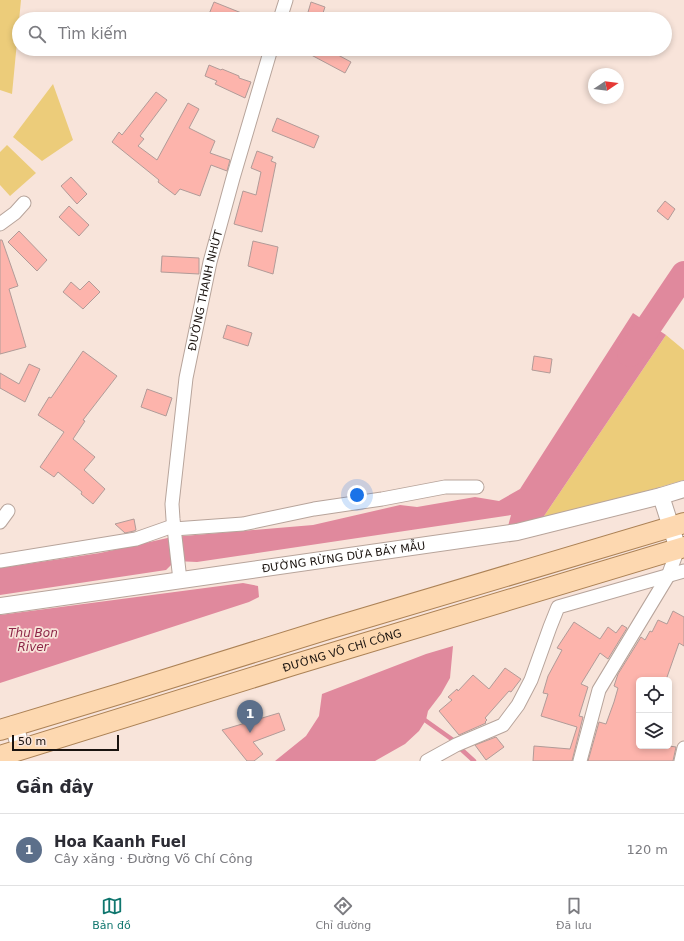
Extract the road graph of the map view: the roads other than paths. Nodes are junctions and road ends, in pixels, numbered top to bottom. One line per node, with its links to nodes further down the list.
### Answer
1 (286, 0): 2 (street)
2 (282, 12)
3 (269, 56): 12 (street, ĐƯỜNG THANH NHỨT)
4 (24, 203): 5 (street)
5 (0, 224)
6 (477, 487): 12 (street)
7 (684, 489): 8 (street, ĐƯỜNG RỪNG DỪA BẢY MẪU)
8 (661, 496): 11 (street); 16 (street, ĐƯỜNG RỪNG DỪA BẢY MẪU)
9 (8, 510): 10 (street)
10 (0, 522)
11 (677, 525): 13 (street); 19 (main road)
12 (174, 530): 14 (street); 16 (street, ĐƯỜNG THANH NHỨT)
13 (681, 548): 17 (street); 21 (main road, ĐƯỜNG VÕ CHÍ CÔNG)
14 (0, 561)
15 (684, 571): 17 (street)
16 (179, 576): 18 (street, ĐƯỜNG RỪNG DỪA BẢY MẪU)
17 (668, 576): 23 (street); 24 (street)
18 (0, 606)
19 (7, 728): 21 (main road)
20 (684, 748): 25 (street)
21 (21, 749): 22 (main road, ĐƯỜNG VÕ CHÍ CÔNG)
22 (0, 756)
23 (427, 761)
24 (580, 761)
25 (681, 761)

